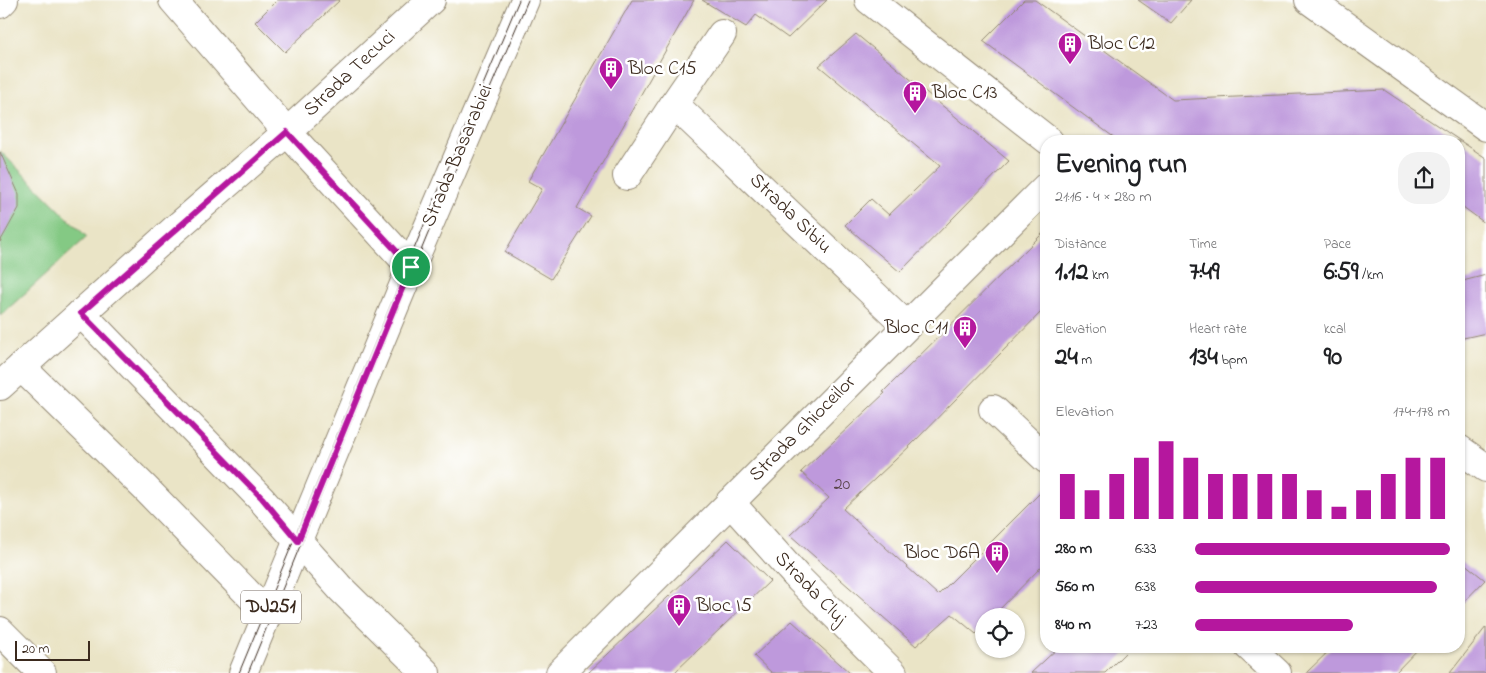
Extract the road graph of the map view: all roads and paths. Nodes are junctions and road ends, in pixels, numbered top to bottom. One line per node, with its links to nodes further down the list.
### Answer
1 (4, 0): 7 (street)
2 (173, 0): 11 (street)
3 (431, 0): 11 (street, Strada Tecuci)
4 (525, 0): 15 (street, Strada Basarabiei / DJ251)
5 (869, 0): 12 (street)
6 (1309, 0): 10 (street)
7 (0, 4)
8 (722, 34): 9 (street)
9 (674, 104): 13 (street); 17 (street, Strada Sibiu)
10 (1486, 127)
11 (287, 132): 15 (street); 16 (street, Strada Tecuci)
12 (1041, 135)
13 (627, 176)
14 (1040, 192): 17 (street, Strada Ghioceilor)
15 (411, 267): 25 (street, Strada Basarabiei / DJ251)
16 (81, 313): 18 (street, Strada Tecuci); 25 (street)
17 (906, 325): 24 (street, Strada Ghioceilor)
18 (22, 367): 19 (street, Strada Tecuci); 26 (street)
19 (0, 386)
20 (993, 409): 21 (street)
21 (1040, 453)
22 (1465, 453): 23 (street)
23 (1486, 468)
24 (730, 502): 32 (street, Strada Ghioceilor); 33 (street, Strada Cluj)
25 (298, 541): 26 (street, Strada Basarabiei / DJ251); 31 (street)
26 (268, 614): 30 (street, Strada Basarabiei / DJ251)
27 (0, 631): 29 (street)
28 (1256, 653): 34 (street)
29 (42, 673)
30 (243, 673)
31 (426, 673)
32 (560, 673)
33 (893, 673)
34 (1277, 673)

